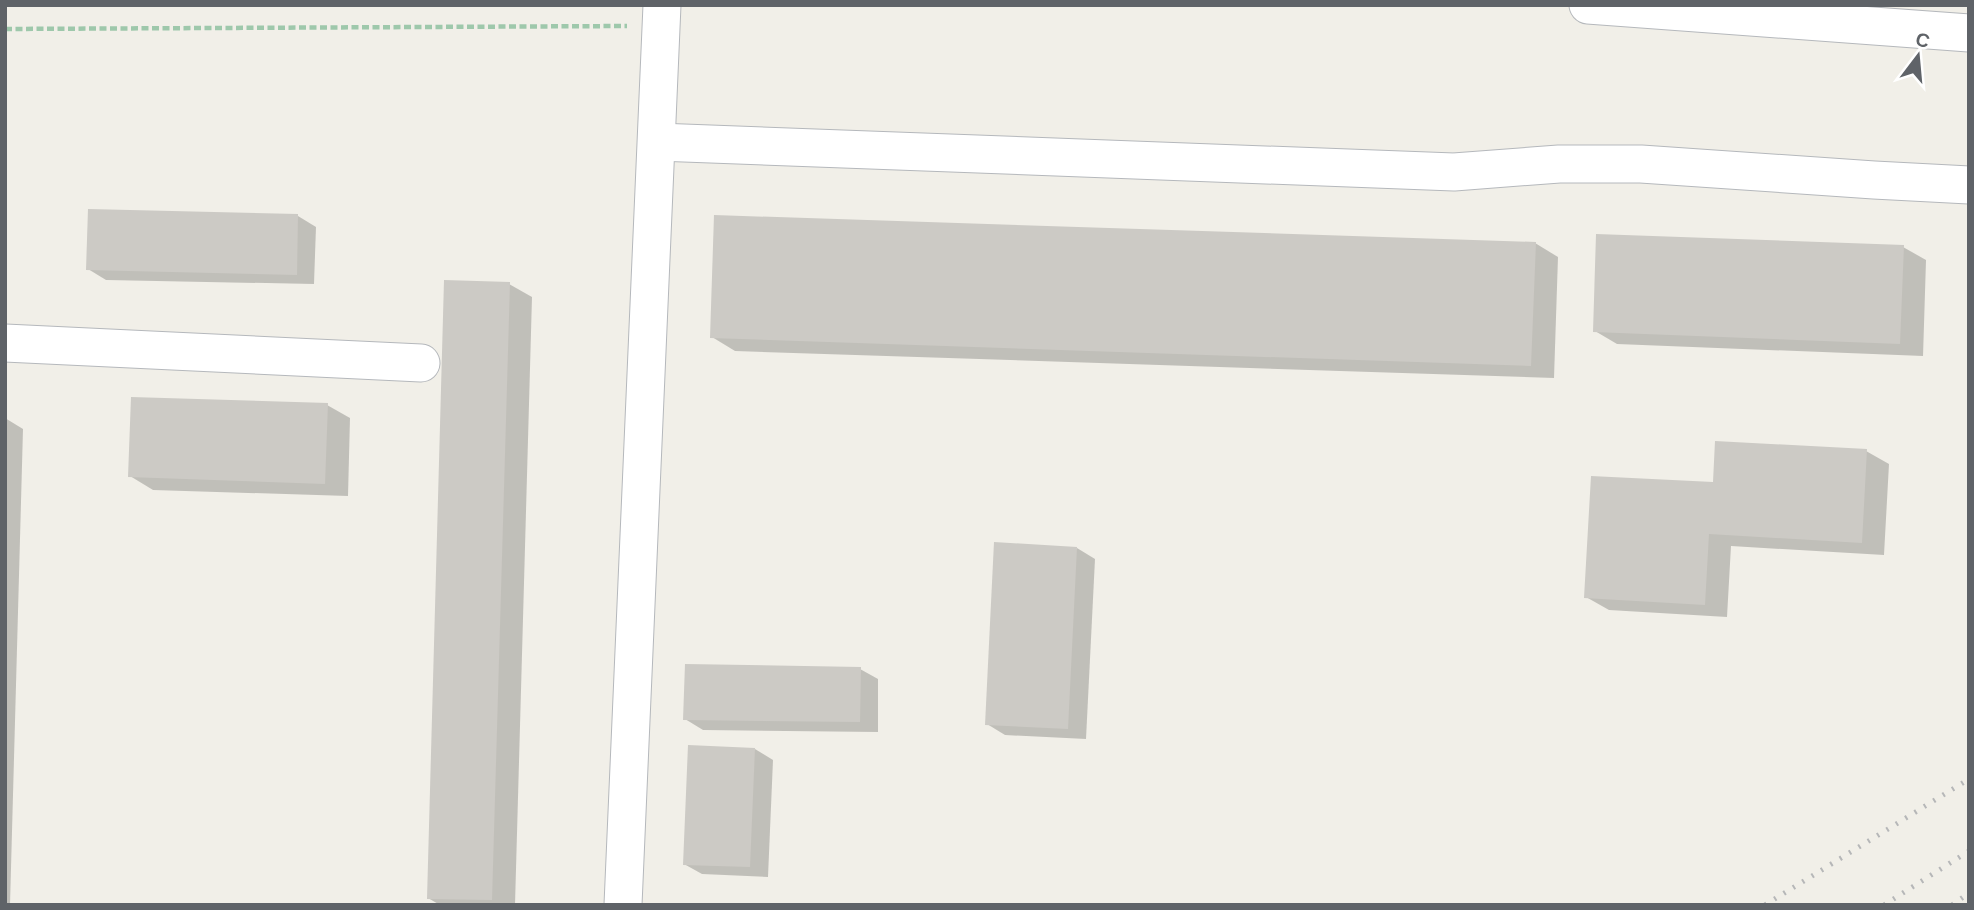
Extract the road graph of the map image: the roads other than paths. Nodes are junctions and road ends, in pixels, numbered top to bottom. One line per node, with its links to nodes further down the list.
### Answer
1 (1588, 5): 3 (street)
2 (661, 16): 4 (street)
3 (1969, 33)
4 (657, 142): 5 (street); 8 (street)
5 (1969, 184)
6 (5, 343): 7 (street)
7 (421, 363)
8 (622, 905)

